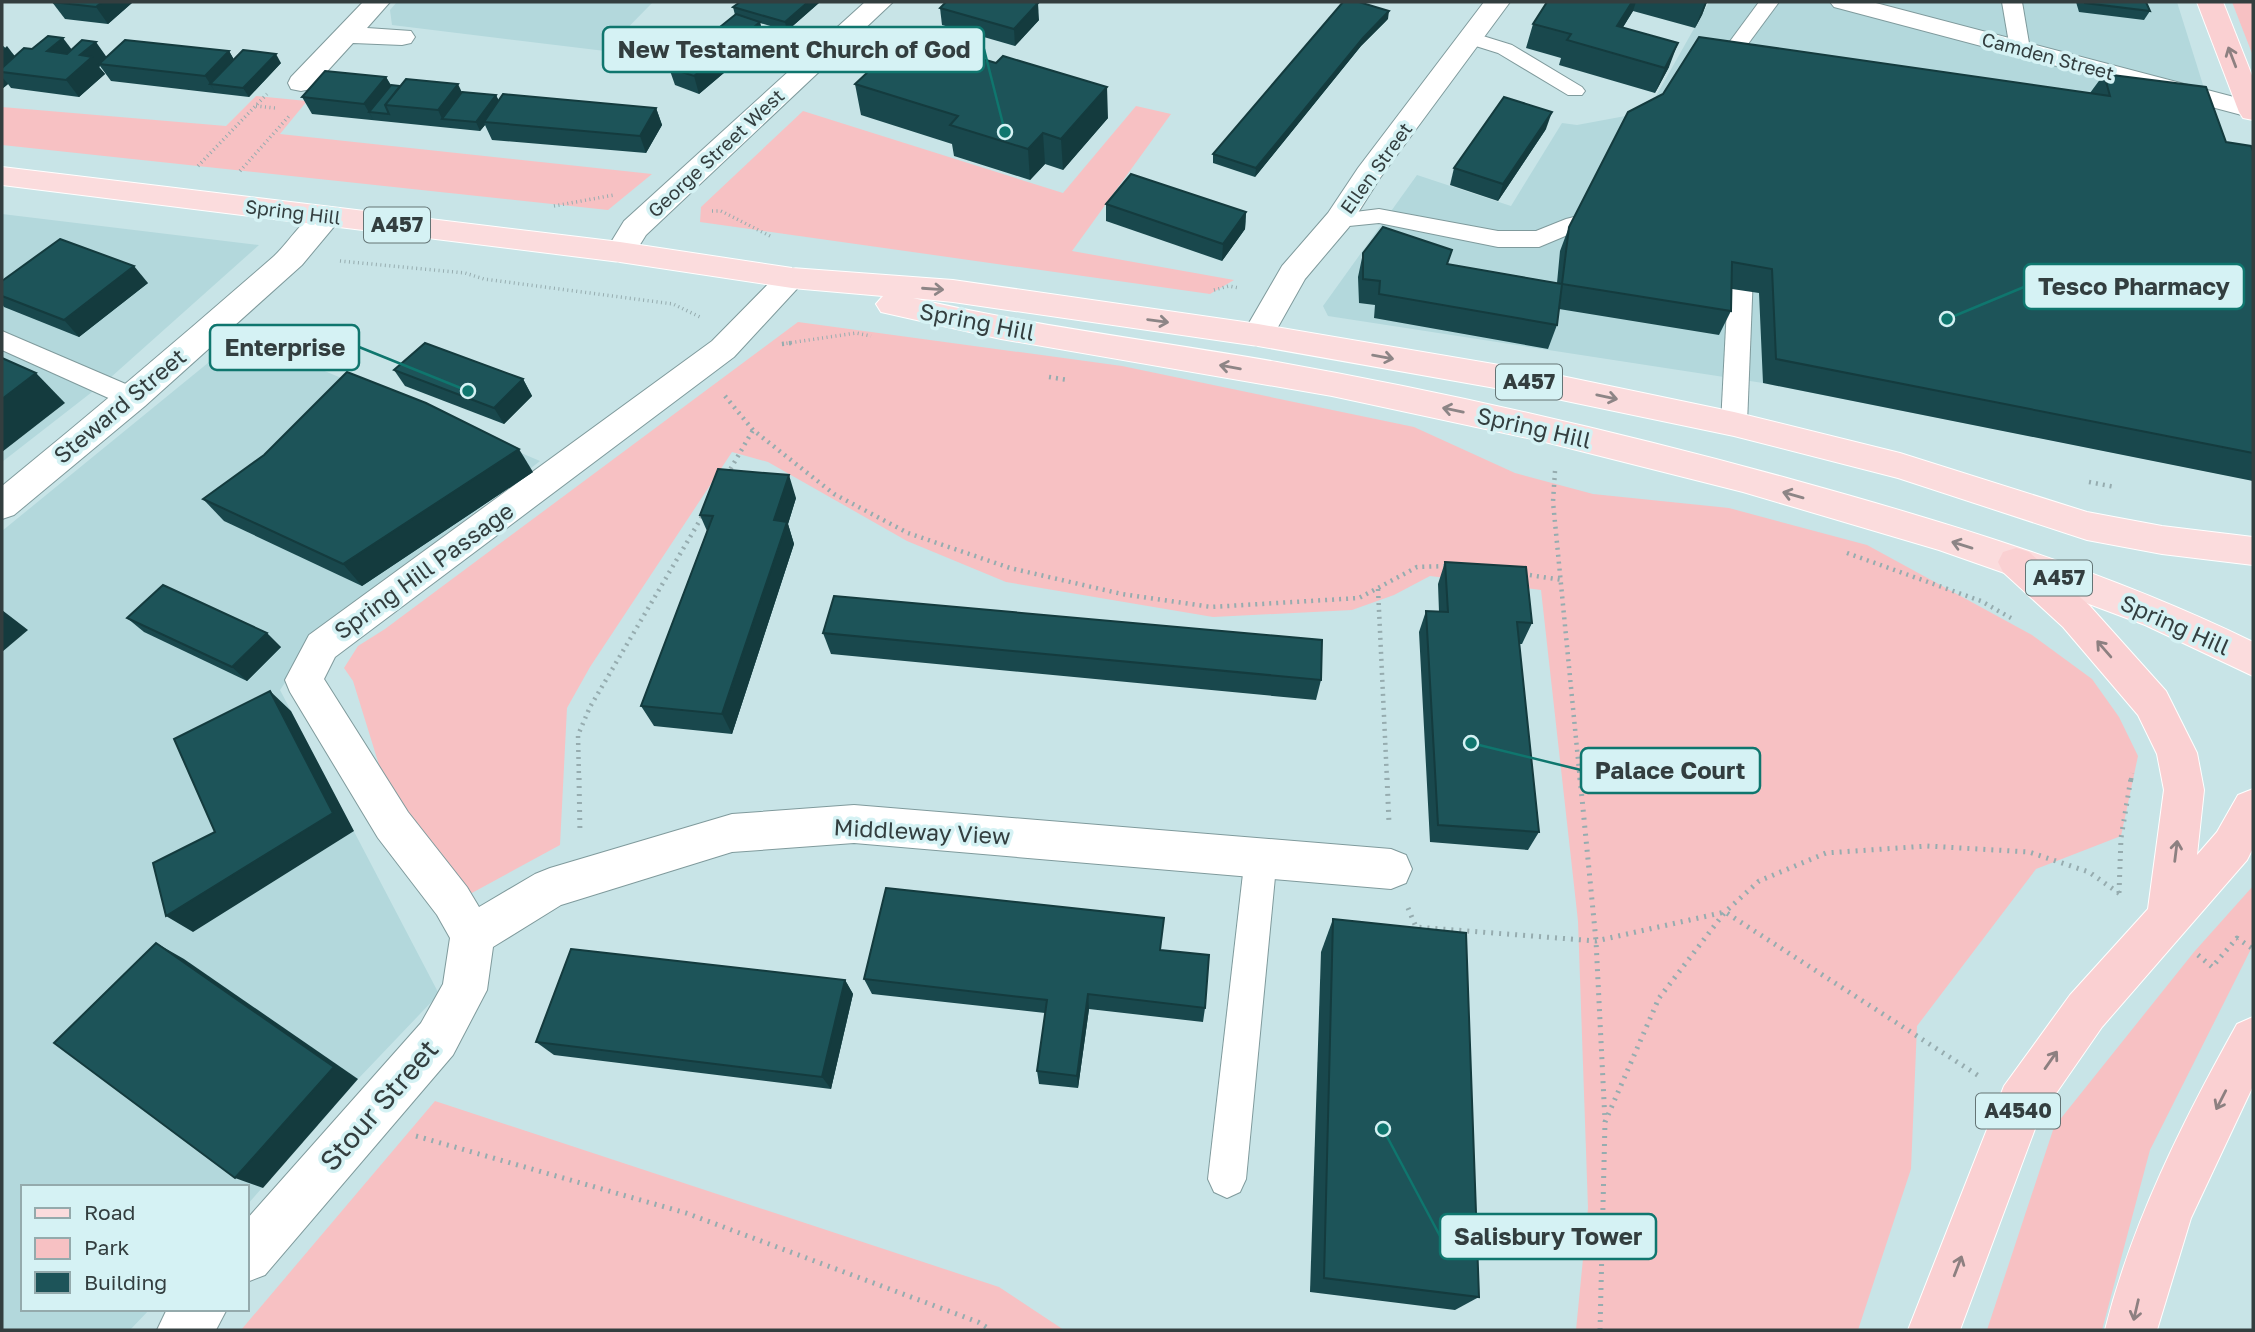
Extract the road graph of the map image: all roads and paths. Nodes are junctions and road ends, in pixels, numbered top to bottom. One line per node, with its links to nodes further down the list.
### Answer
1 (377, 2): 8 (street)
2 (880, 2): 23 (street, George Street West)
3 (1769, 2): 12 (lane)
4 (1843, 2): 11 (street, Camden Street)
5 (2012, 2): 11 (lane)
6 (2210, 2): 15 (highway, one-way to 6)
7 (1491, 3): 10 (street, Ellen Street)
8 (347, 36): 9 (street); 13 (street)
9 (402, 37)
10 (1470, 38): 14 (lane); 20 (street, Ellen Street)
11 (2020, 49): 15 (street, Camden Street)
12 (1721, 68)
13 (301, 83): 17 (path); 18 (path)
14 (1574, 91)
15 (2253, 111)
16 (2, 176): 17 (main road, Spring Hill / A457)
17 (168, 197): 18 (main road, Spring Hill / A457)
18 (212, 202): 19 (main road, Spring Hill / A457)
19 (327, 217): 23 (main road, Spring Hill / A457); 33 (street, Steward Street)
20 (1339, 220): 22 (lane); 26 (street, Ellen Street)
21 (1742, 222): 34 (lane)
22 (1574, 224)
23 (620, 251): 25 (main road, Spring Hill / A457)
24 (465, 273): 27 (path)
25 (792, 278): 26 (main road, Spring Hill / A457, one-way to 26); 27 (street, Spring Hill Passage); 44 (main road, Spring Hill / A457, one-way to 25)
26 (1258, 335): 34 (main road, Spring Hill / A457, one-way to 34)
27 (737, 337): 28 (path); 30 (street, Spring Hill Passage)
28 (881, 338)
29 (2, 340): 33 (lane)
30 (700, 366): 35 (path); 58 (street, Spring Hill Passage)
31 (1047, 376): 32 (path)
32 (1071, 380)
33 (133, 398): 40 (street, Steward Street)
34 (1734, 424): 43 (main road, Spring Hill / A457)
35 (753, 430): 39 (path); 48 (path)
36 (1543, 467): 37 (path)
37 (1555, 470): 38 (path); 47 (path)
38 (1568, 474)
39 (725, 478)
40 (2, 505)
41 (704, 514): 55 (path)
42 (1838, 551): 49 (path)
43 (2253, 551)
44 (2016, 562): 50 (main road, Spring Hill / A457); 57 (highway, one-way to 44)
45 (1453, 566): 48 (path)
46 (1521, 574): 47 (path)
47 (1562, 580): 59 (path)
48 (1378, 589): 54 (path)
49 (2015, 621)
50 (2253, 660)
51 (2133, 768): 56 (path)
52 (2253, 808): 57 (highway, A4540)
53 (1261, 856): 54 (street, Middleway View); 55 (street, Middleway View); 64 (lane)
54 (1391, 869): 59 (path)
55 (582, 877): 58 (street, Middleway View)
56 (1726, 912): 59 (path); 61 (path); 63 (path)
57 (2168, 919): 61 (highway, A4540, one-way to 57)
58 (472, 934): 62 (street, Stour Street)
59 (1597, 941): 63 (path)
60 (2253, 1040): 71 (highway, one-way to 71)
61 (2021, 1103): 70 (highway, A4540, one-way to 61)
62 (365, 1122): 65 (street, Stour Street); 68 (path)
63 (1605, 1122): 69 (path)
64 (1227, 1179)
65 (248, 1256)
66 (199, 1311): 67 (street)
67 (183, 1330)
68 (991, 1330)
69 (1600, 1330)
70 (1934, 1330)
71 (2131, 1330)

